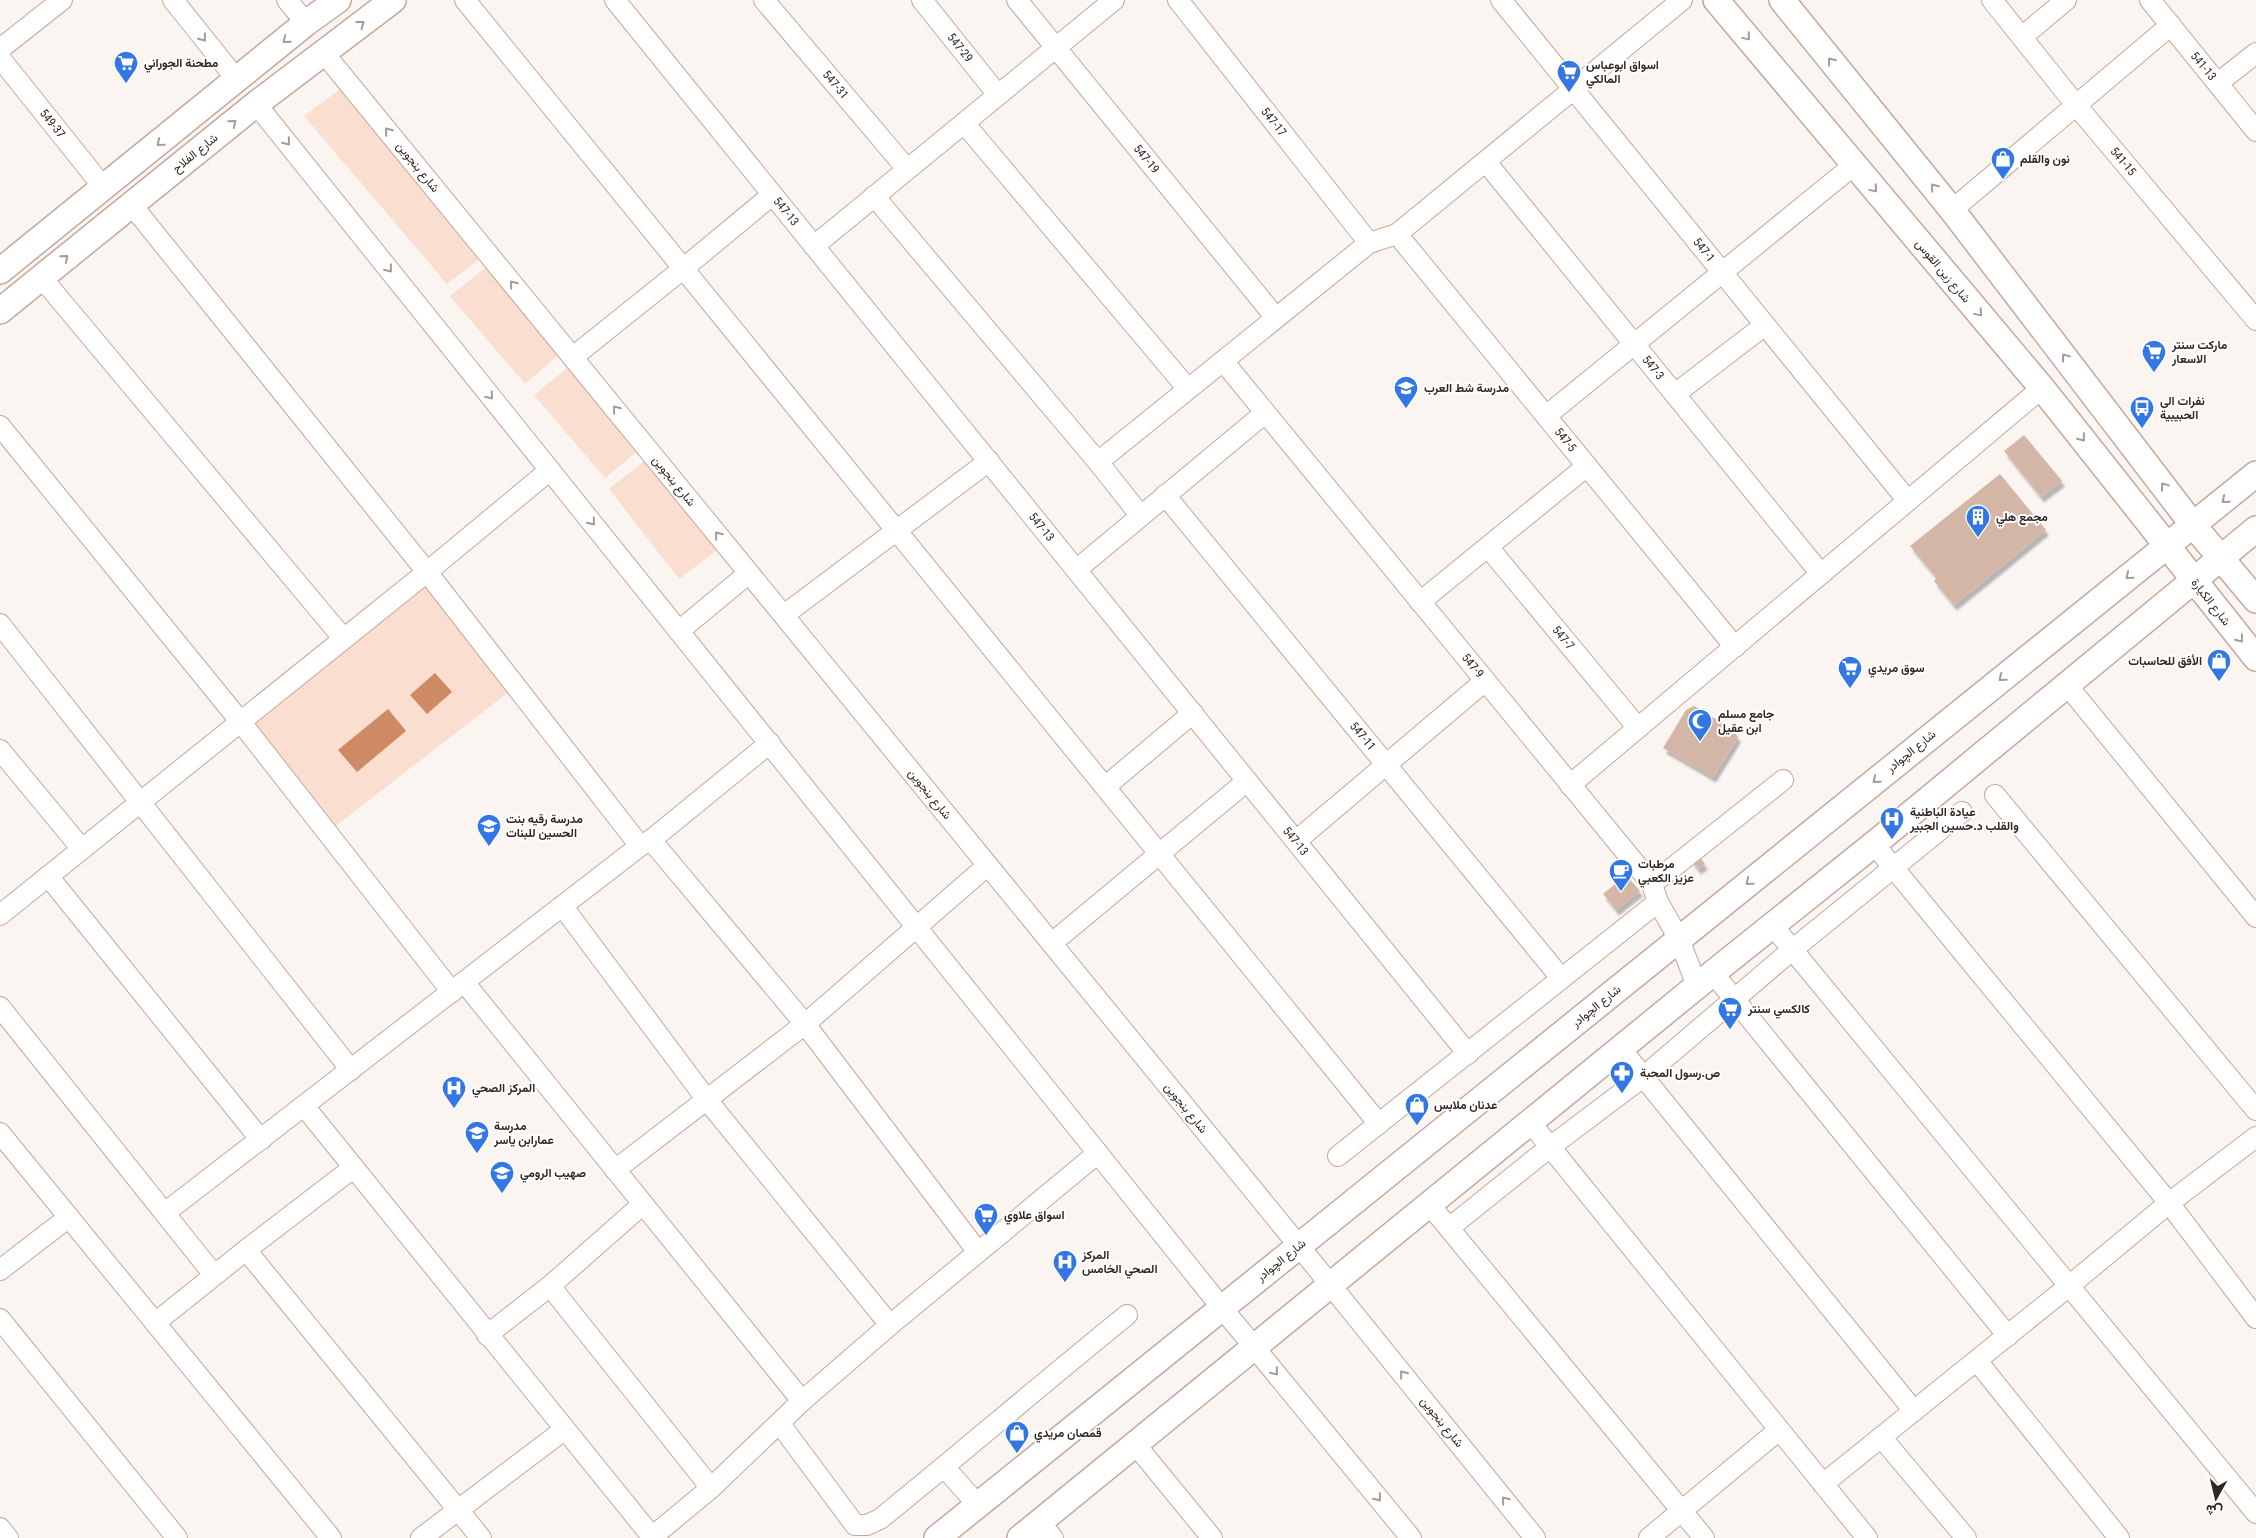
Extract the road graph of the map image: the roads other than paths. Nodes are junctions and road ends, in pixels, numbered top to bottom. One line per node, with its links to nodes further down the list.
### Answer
1 (62, 0): 24 (street)
2 (173, 0): 28 (street, one-way to 28)
3 (287, 0): 20 (street)
4 (338, 0): 20 (main road)
5 (393, 0): 25 (main road, شارع الفلاح, one-way to 5)
6 (465, 0): 47 (street)
7 (615, 0): 40 (street, 547-13)
8 (764, 0): 38 (street, 547-31)
9 (922, 0): 31 (street, 547-29)
10 (1017, 0): 23 (street, 547-19)
11 (1114, 0): 23 (street)
12 (1178, 0): 45 (street, 547-17)
13 (1501, 0): 30 (street, 547-1)
14 (1682, 0): 30 (street)
15 (1716, 0): 37 (main road, شارع زين القوس, one-way to 37)
16 (1782, 0): 43 (main road, one-way to 16)
17 (1992, 0): 22 (street, 541-15)
18 (2066, 0): 22 (street)
19 (2150, 0): 21 (street, 541-13)
20 (306, 23): 28 (main road, one-way to 28)
21 (2171, 25): 29 (street, 541-13); 33 (street)
22 (2022, 37): 33 (street, 541-15)
23 (1055, 48): 31 (street); 52 (street, 547-19)
24 (0, 49)
25 (323, 52): 32 (main road, شارع الفلاح); 56 (street, شارع بنجوين, one-way to 25)
26 (2256, 53): 29 (street)
27 (0, 58): 39 (street, 549-37)
28 (236, 80): 39 (main road, one-way to 39)
29 (2218, 84): 35 (street, 541-13)
30 (1574, 90): 36 (street); 49 (street, 547-1)
31 (998, 95): 34 (street)
32 (256, 104): 42 (main road, شارع الفلاح, one-way to 32); 67 (street, one-way to 67)
33 (2076, 105): 43 (street); 53 (street, 541-15)
34 (964, 123): 38 (street); 59 (street)
35 (2256, 131)
36 (1486, 162): 44 (street); 55 (street, 547-3)
37 (1854, 165): 49 (street); 58 (main road, شارع زين القوس, one-way to 58)
38 (907, 169): 41 (street)
39 (104, 188): 48 (main road)
40 (772, 195): 46 (street, 547-13); 47 (street)
41 (874, 196): 46 (street); 65 (street)
42 (132, 204): 50 (main road, شارع الفلاح, one-way to 42); 79 (street)
43 (1952, 210): 72 (main road, one-way to 43)
44 (1397, 234): 45 (street); 62 (street, 547-5)
45 (1369, 243): 52 (street)
46 (814, 246): 64 (street, 547-13)
47 (684, 268): 56 (street); 74 (street)
48 (0, 271)
49 (1722, 272): 54 (street, 547-1); 55 (street)
50 (41, 278): 51 (main road, شارع الفلاح); 88 (street)
51 (0, 311)
52 (1276, 318): 57 (street)
53 (2256, 320)
54 (1765, 325): 60 (street); 70 (street, 547-1)
55 (1634, 344): 60 (street, 547-3); 62 (street)
56 (573, 357): 80 (street, شارع بنجوين, one-way to 56)
57 (1223, 361): 59 (street); 61 (street, 547-9)
58 (2042, 388): 70 (street); 75 (main road, شارع زين القوس, one-way to 75)
59 (1188, 389): 65 (street)
60 (1675, 394): 81 (street, 547-3)
61 (1265, 413): 69 (street); 84 (street, 547-9)
62 (1546, 416): 66 (street, 547-5)
63 (0, 426): 94 (street)
64 (989, 462): 74 (street); 78 (street, 547-13)
65 (1098, 462): 71 (street)
66 (1587, 466): 76 (street); 89 (street, 547-5)
67 (550, 470): 79 (street); 87 (street, one-way to 87)
68 (2256, 474): 72 (main road, شارع الچوادر, one-way to 72)
69 (1165, 495): 71 (street); 98 (street, 547-11)
70 (1908, 501): 81 (street)
71 (1140, 515): 78 (street)
72 (2193, 525): 75 (main road, شارع الچوادر); 77 (main road)
73 (2256, 529): 77 (main road)
74 (897, 530): 85 (street); 102 (street)
75 (2167, 546): 82 (main road, شارع الكيارة); 120 (main road, شارع الچوادر, one-way to 120)
76 (1488, 547): 84 (street); 95 (street, 547-7)
77 (2220, 558): 82 (main road); 83 (main road)
78 (1076, 570): 93 (street, 547-13)
79 (426, 572): 88 (street); 107 (street)
80 (749, 573): 85 (street, شارع بنجوين); 87 (street)
81 (1821, 574): 89 (street)
82 (2193, 579): 90 (main road, شارع الكيارة, one-way to 90); 92 (main road)
83 (2256, 600)
84 (1420, 602): 91 (street, 547-9)
85 (784, 615): 111 (street, شارع بنجوين)
86 (0, 624): 104 (street)
87 (679, 631): 96 (street)
88 (342, 638): 94 (street)
89 (1735, 647): 95 (street)
90 (2256, 658)
91 (1485, 680): 98 (street); 101 (street, 547-9)
92 (2067, 684): 108 (main road); 117 (street)
93 (1193, 714): 100 (street, 547-13); 102 (street)
94 (240, 721): 104 (street); 125 (street)
95 (1638, 728): 101 (street)
96 (770, 743): 107 (street); 118 (street)
97 (0, 750): 109 (street)
98 (1385, 763): 106 (street); 123 (street, 547-11)
99 (1783, 780): 114 (street)
100 (1247, 781): 106 (street, 547-13); 110 (street)
101 (1570, 785): 114 (street, 547-9)
102 (1106, 786): 110 (street)
103 (1995, 795): 135 (street)
104 (140, 802): 109 (street); 131 (street)
105 (1962, 812): 112 (street)
106 (1296, 840): 130 (street, 547-13)
107 (646, 843): 115 (street); 128 (street)
108 (1874, 844): 112 (street); 119 (main road)
109 (82, 849): 113 (street)
110 (1160, 853): 121 (street); 137 (street)
111 (988, 865): 118 (street); 121 (street, شارع بنجوين)
112 (1894, 868): 122 (street); 146 (street)
113 (48, 876): 116 (street); 140 (street)
114 (1655, 893): 120 (street, 547-9); 123 (street)
115 (563, 907): 125 (street); 133 (street)
116 (0, 915)
117 (2256, 916)
118 (916, 926): 128 (street); 142 (street)
119 (1773, 926): 122 (street); 124 (main road)
120 (1679, 939): 124 (street, 547-9); 152 (main road, شارع الچوادر)
121 (1052, 943): 152 (street, شارع بنجوين)
122 (1792, 950): 126 (street); 159 (street)
123 (1561, 978): 130 (street)
124 (1705, 979): 126 (street, 547-9); 129 (main road)
125 (458, 987): 131 (street); 145 (street)
126 (1735, 1000): 132 (street); 167 (street, 547-9)
127 (0, 1007): 149 (street)
128 (805, 1024): 133 (street); 154 (street)
129 (1620, 1048): 132 (street); 136 (main road)
130 (1468, 1054): 137 (street)
131 (351, 1070): 134 (street)
132 (1643, 1077): 141 (street); 171 (street)
133 (707, 1100): 145 (street); 165 (street)
134 (304, 1106): 140 (street); 144 (street)
135 (2256, 1110)
136 (1530, 1122): 141 (street); 148 (main road)
137 (1379, 1124): 143 (street)
138 (0, 1133): 150 (street)
139 (2256, 1136): 146 (street)
140 (261, 1140): 149 (street)
141 (1550, 1147): 151 (street); 174 (street)
142 (1098, 1153): 154 (street); 160 (street)
143 (1338, 1156)
144 (353, 1168): 153 (street); 166 (street)
145 (615, 1170): 147 (street)
146 (2169, 1203): 159 (street); 162 (street)
147 (643, 1204): 158 (street); 170 (street)
148 (1429, 1204): 151 (street); 157 (main road)
149 (166, 1212): 156 (street)
150 (68, 1217): 155 (street); 164 (street)
151 (1449, 1228): 182 (street)
152 (1299, 1246): 157 (street, شارع بنجوين); 160 (main road, شارع الچوادر)
153 (246, 1250): 156 (street); 181 (street)
154 (978, 1252): 165 (street)
155 (0, 1270)
156 (214, 1275): 164 (street)
157 (1330, 1284): 168 (main road); 196 (street, شارع بنجوين, one-way to 157)
158 (550, 1286): 166 (street); 179 (street)
159 (2069, 1286): 167 (street); 183 (street)
160 (1222, 1308): 168 (street); 180 (main road, شارع الچوادر)
161 (1126, 1314): 177 (street)
162 (2256, 1318)
163 (0, 1319): 188 (street)
164 (155, 1323): 186 (street)
165 (890, 1325): 170 (street)
166 (488, 1335): 173 (street)
167 (2008, 1336): 169 (street)
168 (1255, 1347): 176 (main road); 195 (street, one-way to 195)
169 (1976, 1361): 171 (street); 201 (street)
170 (802, 1401): 172 (street)
171 (1914, 1411): 175 (street)
172 (780, 1424): 177 (street); 179 (street)
173 (564, 1430): 181 (street); 191 (street)
174 (1779, 1430): 178 (street); 182 (street)
175 (1881, 1437): 178 (street); 200 (street)
176 (1136, 1444): 185 (main road); 194 (street)
177 (944, 1467): 180 (street)
178 (1823, 1484): 199 (street)
179 (711, 1488): 191 (street)
180 (978, 1505): 192 (main road, شارع الچوادر)
181 (459, 1510): 189 (street); 190 (street)
182 (1681, 1510): 197 (street); 198 (street)
183 (2256, 1513)
184 (0, 1528): 187 (street)
185 (1046, 1530): 193 (main road)
186 (325, 1536)
187 (8, 1538)
188 (177, 1538)
189 (420, 1538)
190 (482, 1538)
191 (652, 1538)
192 (937, 1538)
193 (1020, 1538)
194 (1212, 1538)
195 (1411, 1538)
196 (1535, 1538)
197 (1648, 1538)
198 (1704, 1538)
199 (1866, 1538)
200 (1966, 1538)
201 (2118, 1538)

